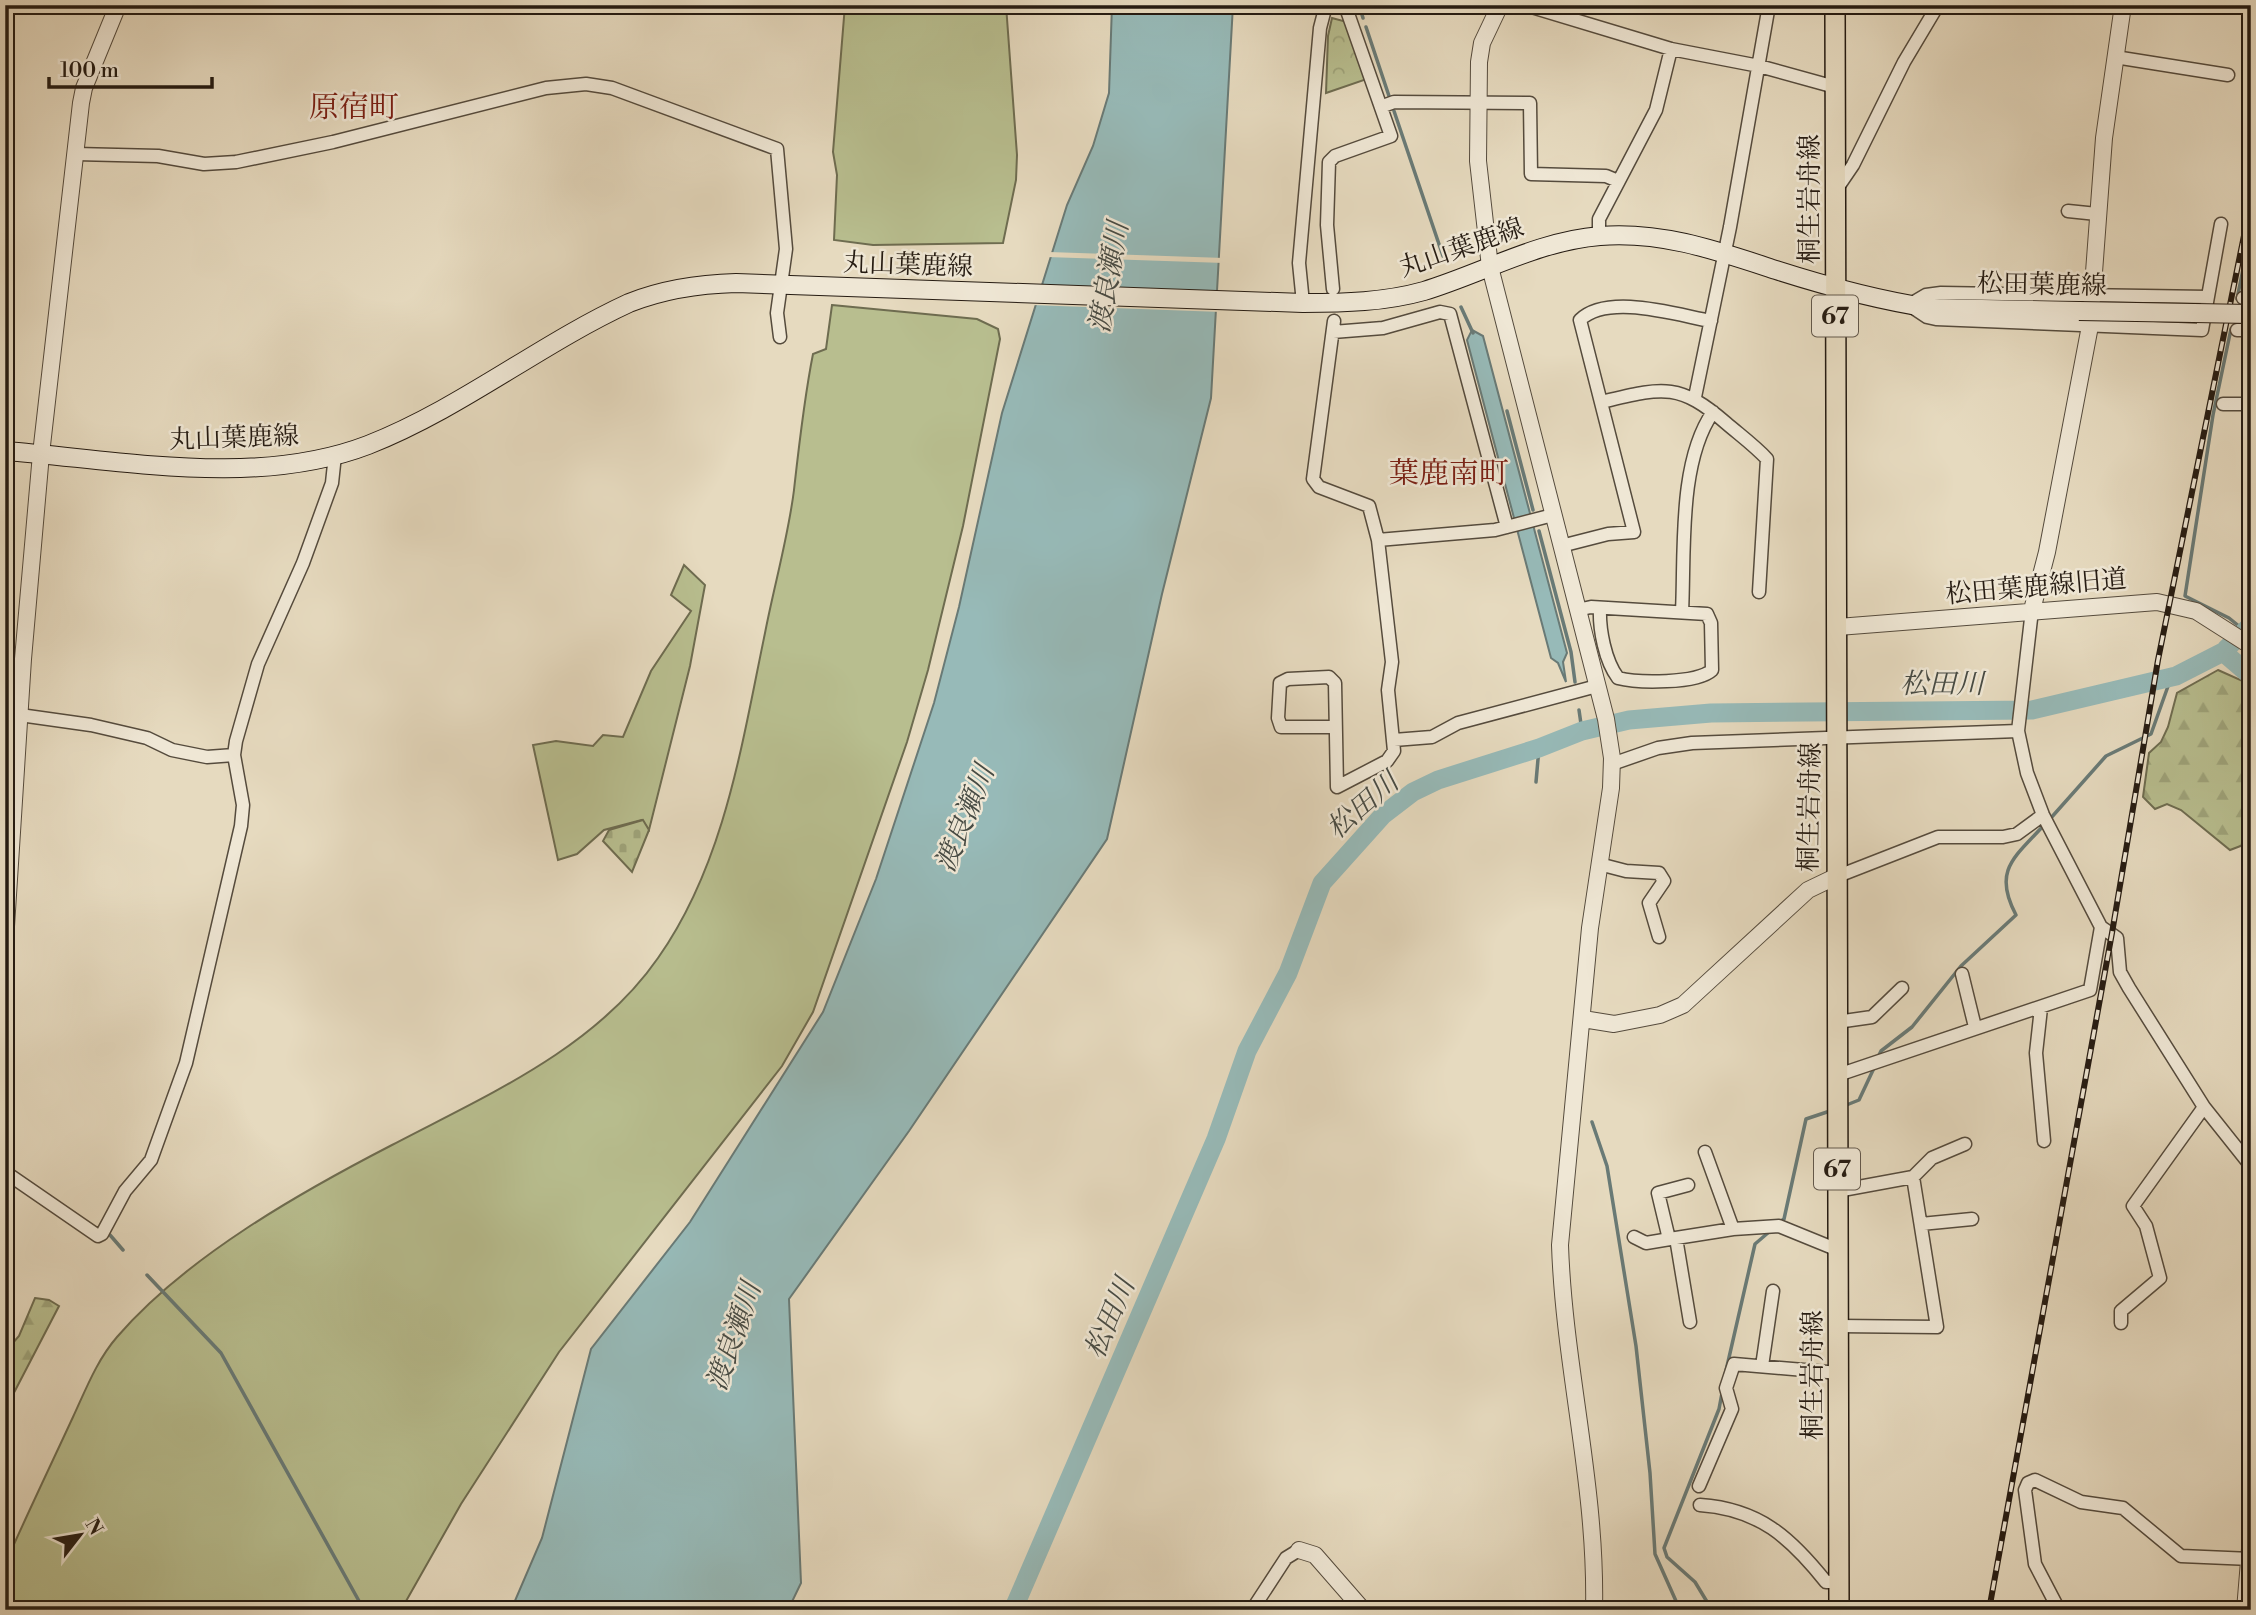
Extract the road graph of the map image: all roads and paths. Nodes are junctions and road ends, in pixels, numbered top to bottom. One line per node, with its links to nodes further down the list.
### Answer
1 (118, 5): 17 (street)
2 (1326, 5): 31 (street)
3 (1345, 5): 16 (street)
4 (1500, 5): 15 (street)
5 (1525, 5): 10 (street)
6 (1769, 5): 12 (street)
7 (1835, 5): 14 (main road, 桐生岩舟線 / 67)
8 (1938, 5): 19 (street)
9 (2123, 5): 11 (street)
10 (1671, 49): 12 (street); 18 (street)
11 (2115, 57): 13 (street); 21 (street)
12 (1759, 66): 14 (street); 24 (street)
13 (2228, 75)
14 (1835, 87): 19 (main road, 桐生岩舟線 / 67)
15 (1479, 104): 16 (street); 18 (street); 25 (street)
16 (1383, 106): 28 (street)
17 (76, 154): 26 (street); 45 (street)
18 (1618, 181): 23 (street)
19 (1836, 190): 27 (main road, 桐生岩舟線 / 67)
20 (2068, 211): 21 (street)
21 (2097, 214): 29 (street)
22 (2221, 224): 30 (street)
23 (1599, 236): 24 (main road, 丸山葉鹿線); 25 (main road, 丸山葉鹿線)
24 (1724, 253): 27 (main road, 丸山葉鹿線); 35 (street)
25 (1490, 267): 31 (main road, 丸山葉鹿線); 47 (street)
26 (787, 286): 31 (main road, 丸山葉鹿線); 38 (street); 46 (main road, 丸山葉鹿線)
27 (1835, 288): 33 (main road, 松田葉鹿線); 56 (main road, 桐生岩舟線 / 67)
28 (1333, 289)
29 (2092, 296): 30 (street); 33 (street); 34 (street)
30 (2208, 297): 34 (street)
31 (1296, 303)
32 (2248, 304): 34 (main road, 松田葉鹿線, bridge)
33 (1909, 305): 34 (main road, 松田葉鹿線)
34 (2085, 318): 54 (street)
35 (1711, 321): 39 (street); 40 (street)
36 (2237, 330): 37 (street)
37 (2251, 330)
38 (780, 337)
39 (1695, 397): 40 (street); 43 (street)
40 (1601, 402): 50 (street)
41 (2223, 404): 42 (street)
42 (2251, 404)
43 (1713, 412): 51 (street); 55 (street)
44 (5, 451): 45 (main road, 丸山葉鹿線)
45 (41, 454): 46 (main road, 丸山葉鹿線); 59 (street)
46 (335, 455): 64 (street)
47 (1553, 515): 48 (street); 50 (street)
48 (1511, 526): 49 (street); 49 (street)
49 (1378, 540): 63 (street)
50 (1561, 546): 53 (street)
51 (1759, 592)
52 (1600, 608): 53 (street); 55 (street); 55 (street)
53 (1577, 610): 58 (street)
54 (2032, 610): 56 (street, 松田葉鹿線旧道); 57 (street, 松田葉鹿線旧道); 61 (street)
55 (1682, 612)
56 (1838, 627): 62 (main road, 桐生岩舟線 / 67)
57 (2250, 646)
58 (1597, 686): 63 (street); 65 (street)
59 (20, 716): 64 (street); 71 (street)
60 (1335, 727): 60 (street); 63 (street)
61 (2018, 727): 62 (street); 66 (street)
62 (1837, 732): 65 (street); 68 (main road, 桐生岩舟線 / 67)
63 (1394, 740)
64 (234, 755): 84 (street)
65 (1612, 761): 67 (street)
66 (2043, 815): 68 (street); 69 (street)
67 (1599, 864): 70 (street); 75 (street)
68 (1833, 878): 75 (street); 76 (main road, 桐生岩舟線 / 67)
69 (2101, 927): 74 (street); 79 (street)
70 (1659, 937)
71 (5, 942)
72 (1962, 974): 77 (street)
73 (1902, 988): 76 (street)
74 (2041, 1008): 77 (street); 80 (street)
75 (1583, 1019): 108 (street)
76 (1837, 1021): 78 (main road, 桐生岩舟線 / 67)
77 (1975, 1027): 78 (street)
78 (1838, 1074): 87 (main road, 桐生岩舟線 / 67)
79 (2204, 1107): 83 (street); 96 (street)
80 (2044, 1141)
81 (1965, 1144): 85 (street)
82 (1705, 1152): 90 (street)
83 (2251, 1166)
84 (5, 1172)
85 (1913, 1177): 87 (street); 89 (street)
86 (1688, 1185): 92 (street)
87 (1837, 1191): 93 (main road, 桐生岩舟線 / 67)
88 (1972, 1219): 89 (street)
89 (1921, 1224): 97 (street)
90 (1733, 1229): 92 (street); 93 (street)
91 (1634, 1237): 92 (street)
92 (1672, 1239): 95 (street)
93 (1838, 1251): 97 (main road, 桐生岩舟線 / 67)
94 (1773, 1291): 98 (street)
95 (1690, 1322)
96 (2121, 1323)
97 (1838, 1326): 99 (main road, 桐生岩舟線 / 67)
98 (1762, 1366): 99 (street); 100 (street)
99 (1839, 1373): 105 (main road, 桐生岩舟線 / 67)
100 (1699, 1486)
101 (1700, 1505): 105 (street)
102 (2251, 1537): 104 (street)
103 (1299, 1550): 106 (street); 107 (street)
104 (2250, 1559): 110 (street); 111 (street)
105 (1839, 1582): 109 (main road, 桐生岩舟線 / 67)
106 (1252, 1610)
107 (1363, 1610)
108 (1594, 1610)
109 (1839, 1610)
110 (2059, 1610)
111 (2245, 1610)

